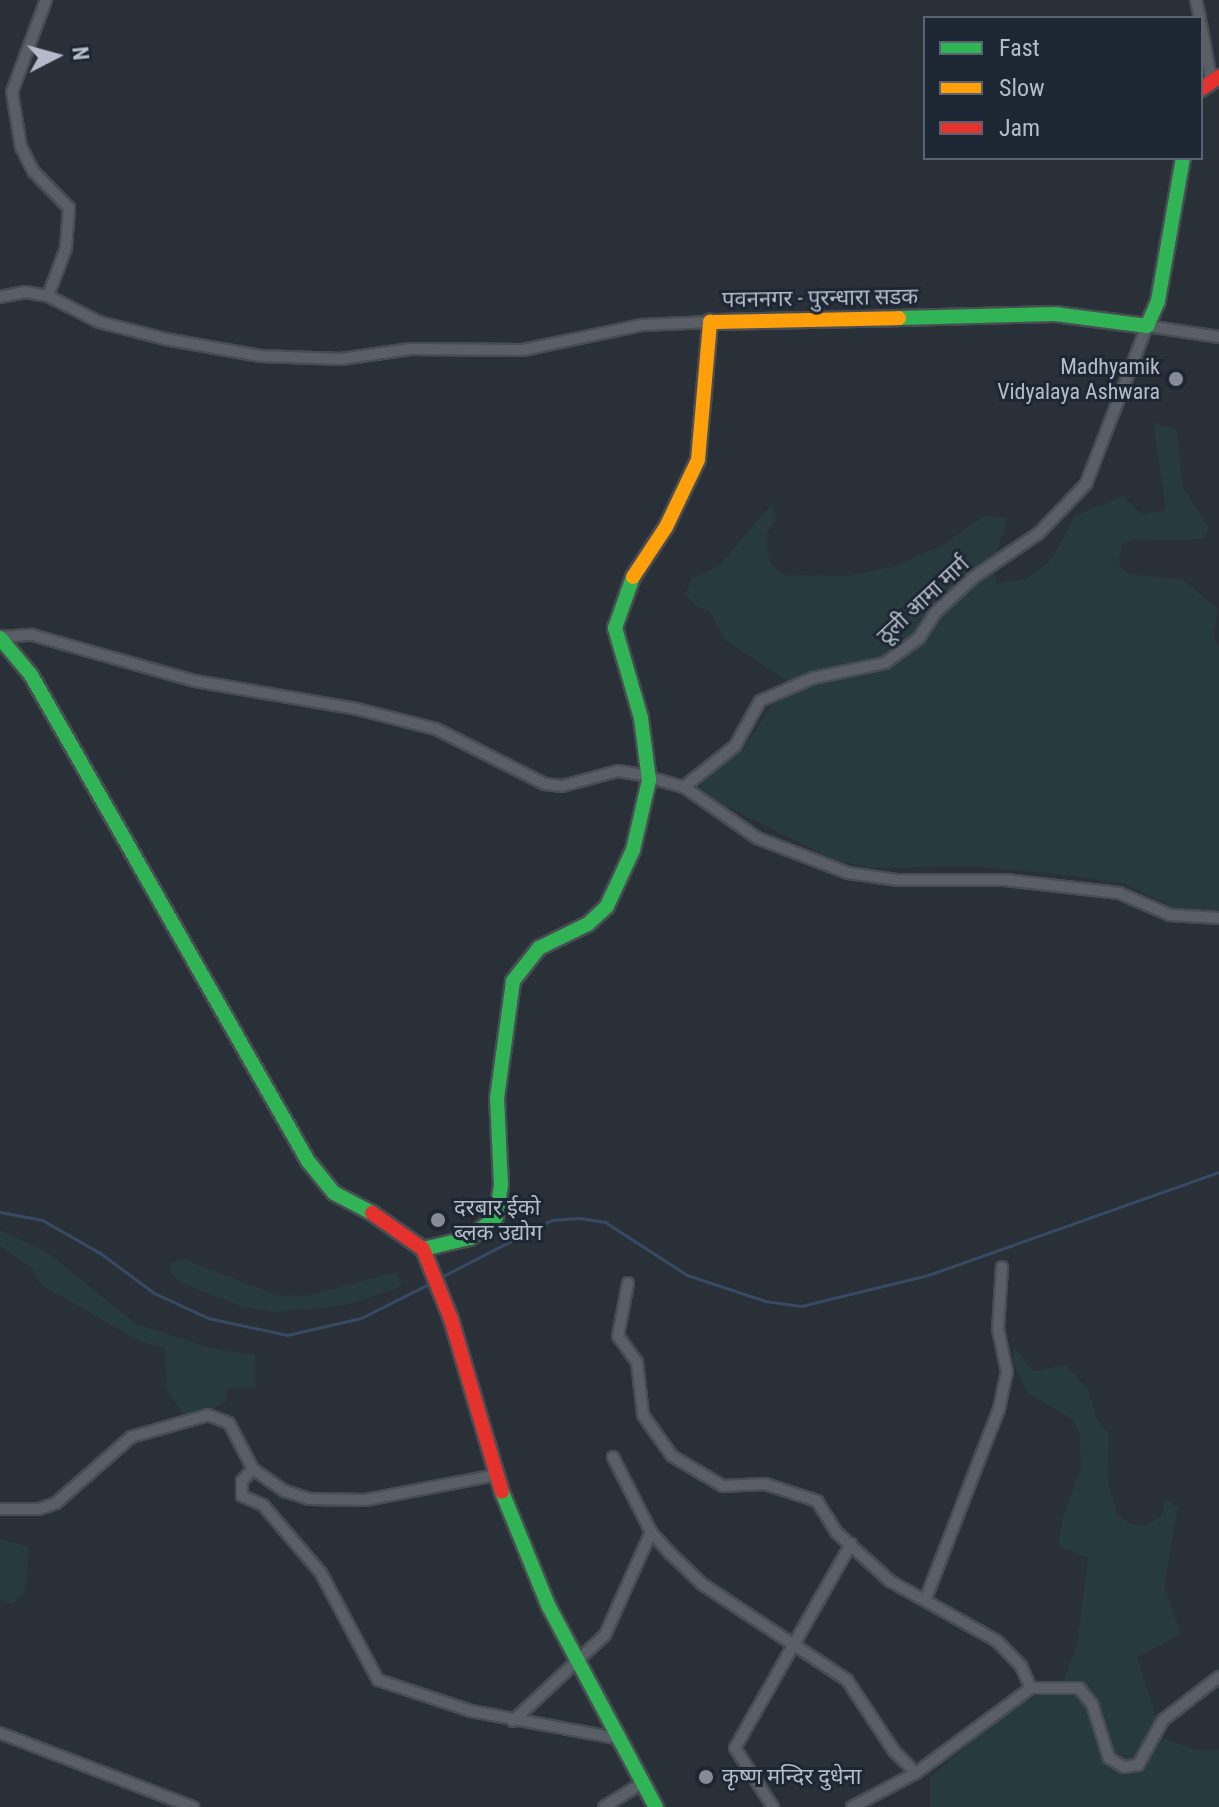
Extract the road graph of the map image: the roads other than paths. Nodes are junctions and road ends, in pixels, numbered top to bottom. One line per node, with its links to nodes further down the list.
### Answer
1 (46, 0): 5 (street)
2 (1203, 39): 3 (street)
3 (1210, 82)
4 (1183, 160): 8 (street)
5 (48, 296): 6 (street); 7 (street)
6 (0, 297)
7 (710, 322): 8 (street, पवननगर - पुरन्धारा सडक); 11 (street, पवननगर - पुरन्धारा सडक)
8 (1147, 326): 9 (street); 12 (street, ठूली आमा मार्ग)
9 (1219, 337)
10 (0, 638): 11 (street); 14 (street)
11 (649, 780): 12 (street); 14 (street, पवननगर - पुरन्धारा सडक)
12 (684, 787): 13 (street)
13 (1219, 918)
14 (426, 1254): 19 (street)
15 (1002, 1267): 23 (street)
16 (628, 1283): 22 (street)
17 (613, 1457): 21 (street)
18 (253, 1469): 19 (street); 20 (street); 28 (street)
19 (496, 1475): 25 (street)
20 (0, 1509)
21 (651, 1532): 24 (street); 25 (street)
22 (851, 1544): 23 (street); 24 (street)
23 (926, 1598): 27 (street)
24 (793, 1644): 31 (street); 36 (street)
25 (579, 1662): 28 (street); 30 (street)
26 (1219, 1677): 27 (street)
27 (1031, 1688): 31 (street)
28 (513, 1721): 30 (street)
29 (0, 1733): 33 (street)
30 (621, 1739): 32 (street)
31 (916, 1773): 37 (street)
32 (644, 1782): 34 (street); 35 (street)
33 (193, 1807)
34 (604, 1807)
35 (656, 1807)
36 (773, 1807)
37 (852, 1807)

